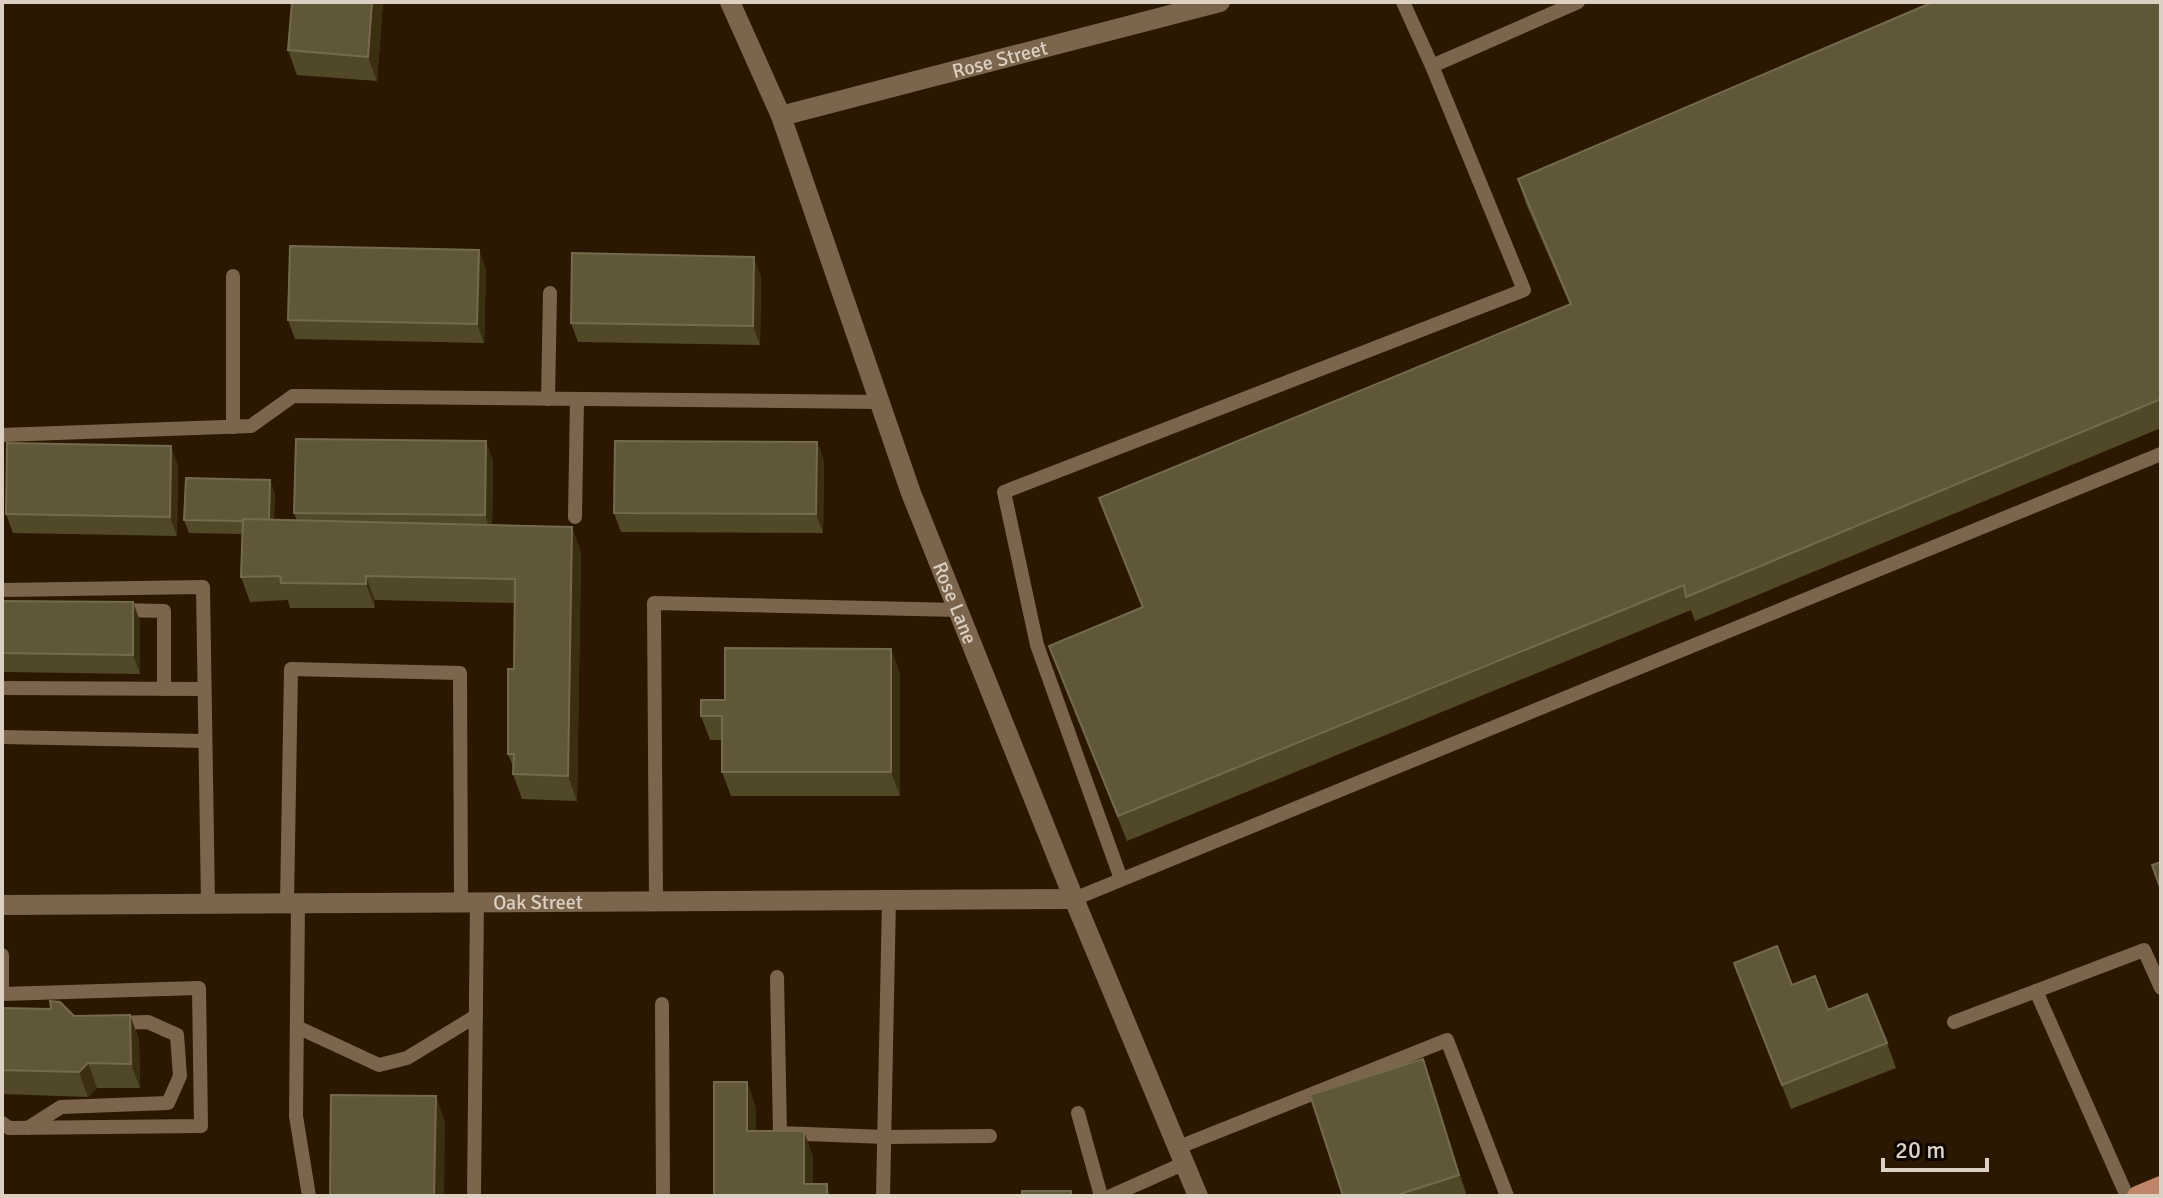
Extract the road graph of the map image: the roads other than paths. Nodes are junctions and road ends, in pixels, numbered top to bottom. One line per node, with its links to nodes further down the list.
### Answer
1 (730, 2): 6 (street, Rose Lane)
2 (1220, 2): 6 (street, Rose Street)
3 (1403, 2): 5 (lane)
4 (1578, 2): 5 (lane)
5 (1432, 66): 24 (lane)
6 (781, 116): 11 (street, Rose Lane)
7 (233, 276): 12 (lane)
8 (550, 293): 9 (lane)
9 (548, 399): 10 (lane); 12 (lane)
10 (577, 399): 11 (lane); 15 (lane)
11 (880, 402): 18 (street, Rose Lane)
12 (233, 427): 13 (lane)
13 (2, 435)
14 (2161, 454): 24 (lane)
15 (575, 517)
16 (2, 590): 21 (lane)
17 (105, 610): 20 (lane)
18 (958, 610): 26 (street, Rose Lane); 27 (lane)
19 (2, 688): 20 (lane)
20 (164, 689): 21 (lane)
21 (204, 689): 23 (lane)
22 (2, 737): 23 (lane)
23 (205, 741): 29 (lane)
24 (1121, 879): 26 (lane)
25 (889, 899): 26 (street, Oak Street); 27 (street, Oak Street); 45 (lane)
26 (1074, 899): 46 (street, Rose Lane)
27 (656, 900): 28 (street, Oak Street)
28 (469, 901): 30 (street, Oak Street); 30 (lane); 37 (lane)
29 (208, 903): 30 (street, Oak Street); 31 (street, Oak Street)
30 (292, 903): 40 (lane)
31 (2, 905)
32 (2, 955): 43 (lane)
33 (777, 977): 45 (lane)
34 (2161, 988): 35 (lane)
35 (2036, 991): 38 (lane); 56 (lane)
36 (662, 1004): 50 (lane)
37 (476, 1016): 40 (lane); 49 (lane)
38 (1954, 1022)
39 (104, 1023): 43 (lane)
40 (297, 1027): 48 (lane)
41 (1078, 1113): 52 (lane)
42 (2, 1123): 43 (lane)
43 (27, 1128)
44 (990, 1136): 45 (lane)
45 (885, 1137): 51 (lane)
46 (1182, 1155): 53 (lane); 54 (street, Rose Lane); 55 (lane)
47 (2161, 1186): 57 (main road)
48 (309, 1196)
49 (474, 1196)
50 (663, 1196)
51 (883, 1196)
52 (1101, 1196)
53 (1111, 1196)
54 (1198, 1196)
55 (1507, 1196)
56 (2127, 1196)
57 (2137, 1196)

